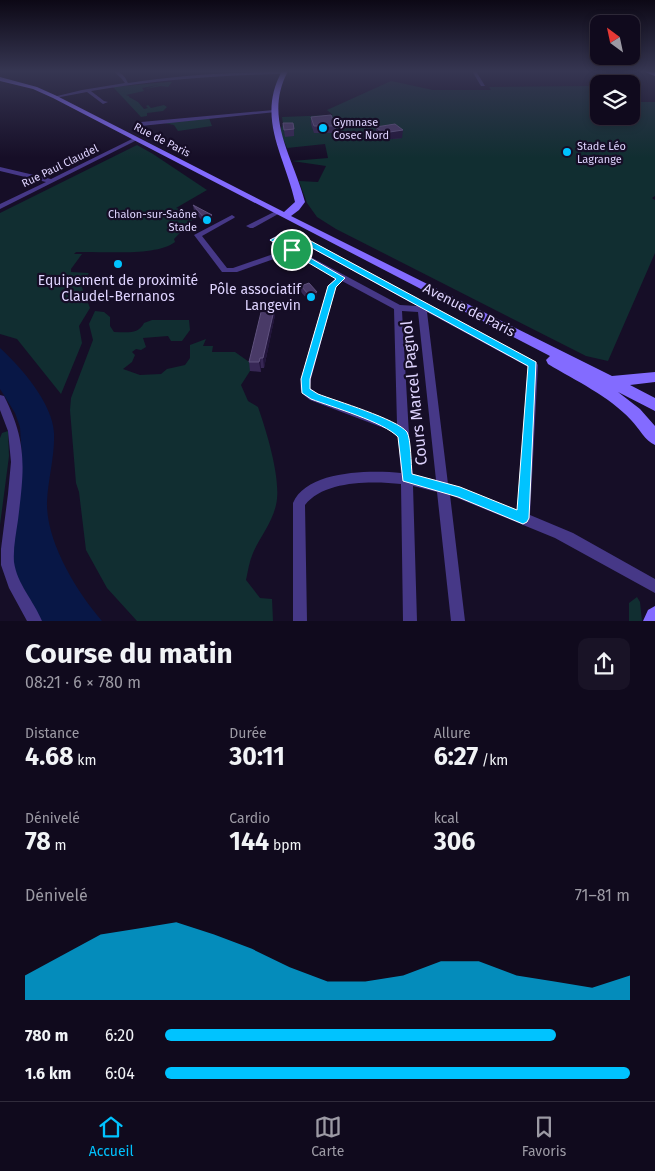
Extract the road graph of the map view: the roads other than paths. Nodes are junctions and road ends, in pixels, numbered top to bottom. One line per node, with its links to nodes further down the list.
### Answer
1 (60, 100): 7 (main road, Rue de Paris)
2 (99, 100): 4 (street)
3 (274, 100): 5 (main road)
4 (106, 102)
5 (274, 111): 6 (street); 13 (main road)
6 (141, 124)
7 (132, 141): 9 (street, Rue Paul Claudel); 13 (main road, Rue de Paris)
8 (0, 169): 9 (street)
9 (52, 180): 11 (street, Rue Paul Claudel)
10 (0, 200): 11 (street)
11 (8, 202): 12 (street, Rue Paul Claudel)
12 (0, 207)
13 (281, 214): 15 (street); 20 (main road, Avenue de Paris)
14 (232, 217): 16 (street)
15 (253, 228)
16 (292, 250): 17 (street); 19 (street)
17 (341, 278): 18 (street); 25 (street)
18 (398, 308): 19 (street); 25 (street, Cours Marcel Pagnol)
19 (427, 310): 28 (street, Cours Marcel Pagnol); 29 (street)
20 (490, 320): 22 (main road, Avenue de Paris); 26 (main road)
21 (655, 377): 22 (main road)
22 (611, 381): 24 (main road, Avenue de Paris)
23 (0, 399): 32 (street)
24 (655, 405)
25 (403, 435): 27 (street, Cours Marcel Pagnol)
26 (655, 438)
27 (407, 478): 28 (street); 33 (street); 34 (street, Cours Marcel Pagnol)
28 (442, 487): 29 (street); 35 (street, Cours Marcel Pagnol)
29 (523, 518): 30 (street)
30 (655, 586)
31 (655, 617): 36 (main road)
32 (35, 621)
33 (300, 621)
34 (410, 621)
35 (458, 621)
36 (654, 621)

